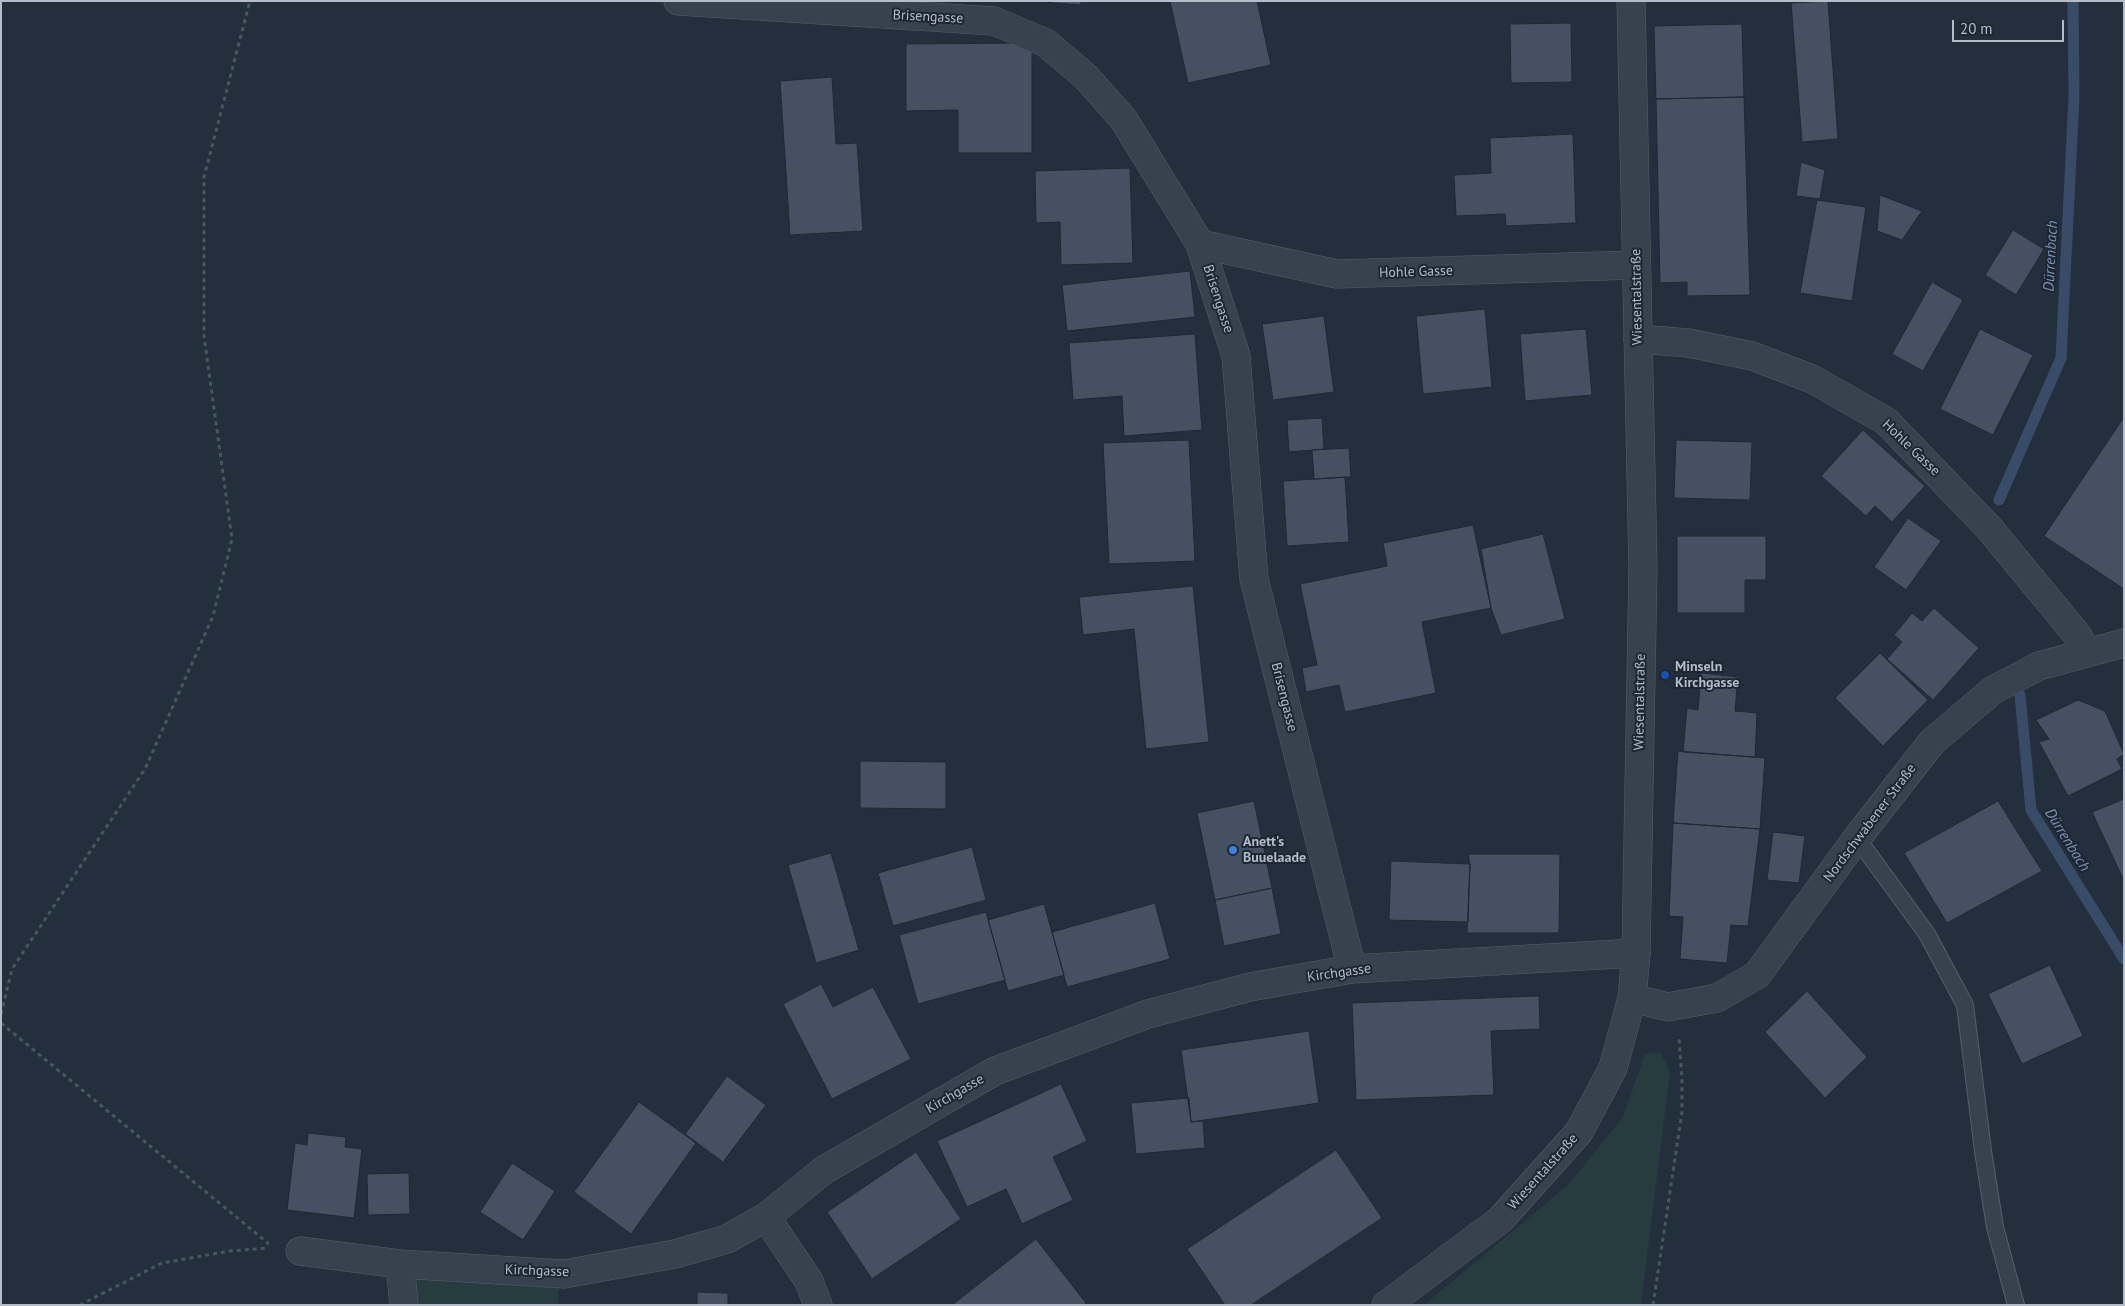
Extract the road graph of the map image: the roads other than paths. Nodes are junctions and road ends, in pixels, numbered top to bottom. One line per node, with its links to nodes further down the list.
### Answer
1 (678, 1): 3 (street, Brisengasse)
2 (1631, 1): 4 (street, Wiesentalstraße)
3 (1200, 244): 4 (street, Hohle Gasse); 10 (street, Brisengasse)
4 (1636, 265): 5 (street, Wiesentalstraße)
5 (1638, 339): 7 (street, Hohle Gasse); 9 (street, Wiesentalstraße)
6 (2124, 643): 7 (street, Nordschwabener Straße)
7 (2086, 653): 8 (street, Nordschwabener Straße)
8 (1857, 838): 11 (street, Nordschwabener Straße); 18 (lane)
9 (1636, 953): 10 (street, Kirchgasse); 11 (street, Wiesentalstraße)
10 (1352, 969): 12 (street, Kirchgasse)
11 (1632, 998): 17 (street, Wiesentalstraße)
12 (766, 1217): 14 (street, Kirchgasse); 16 (street)
13 (300, 1251): 14 (street, Kirchgasse)
14 (400, 1264): 15 (street)
15 (404, 1305)
16 (818, 1305)
17 (1386, 1305)
18 (2016, 1305)

